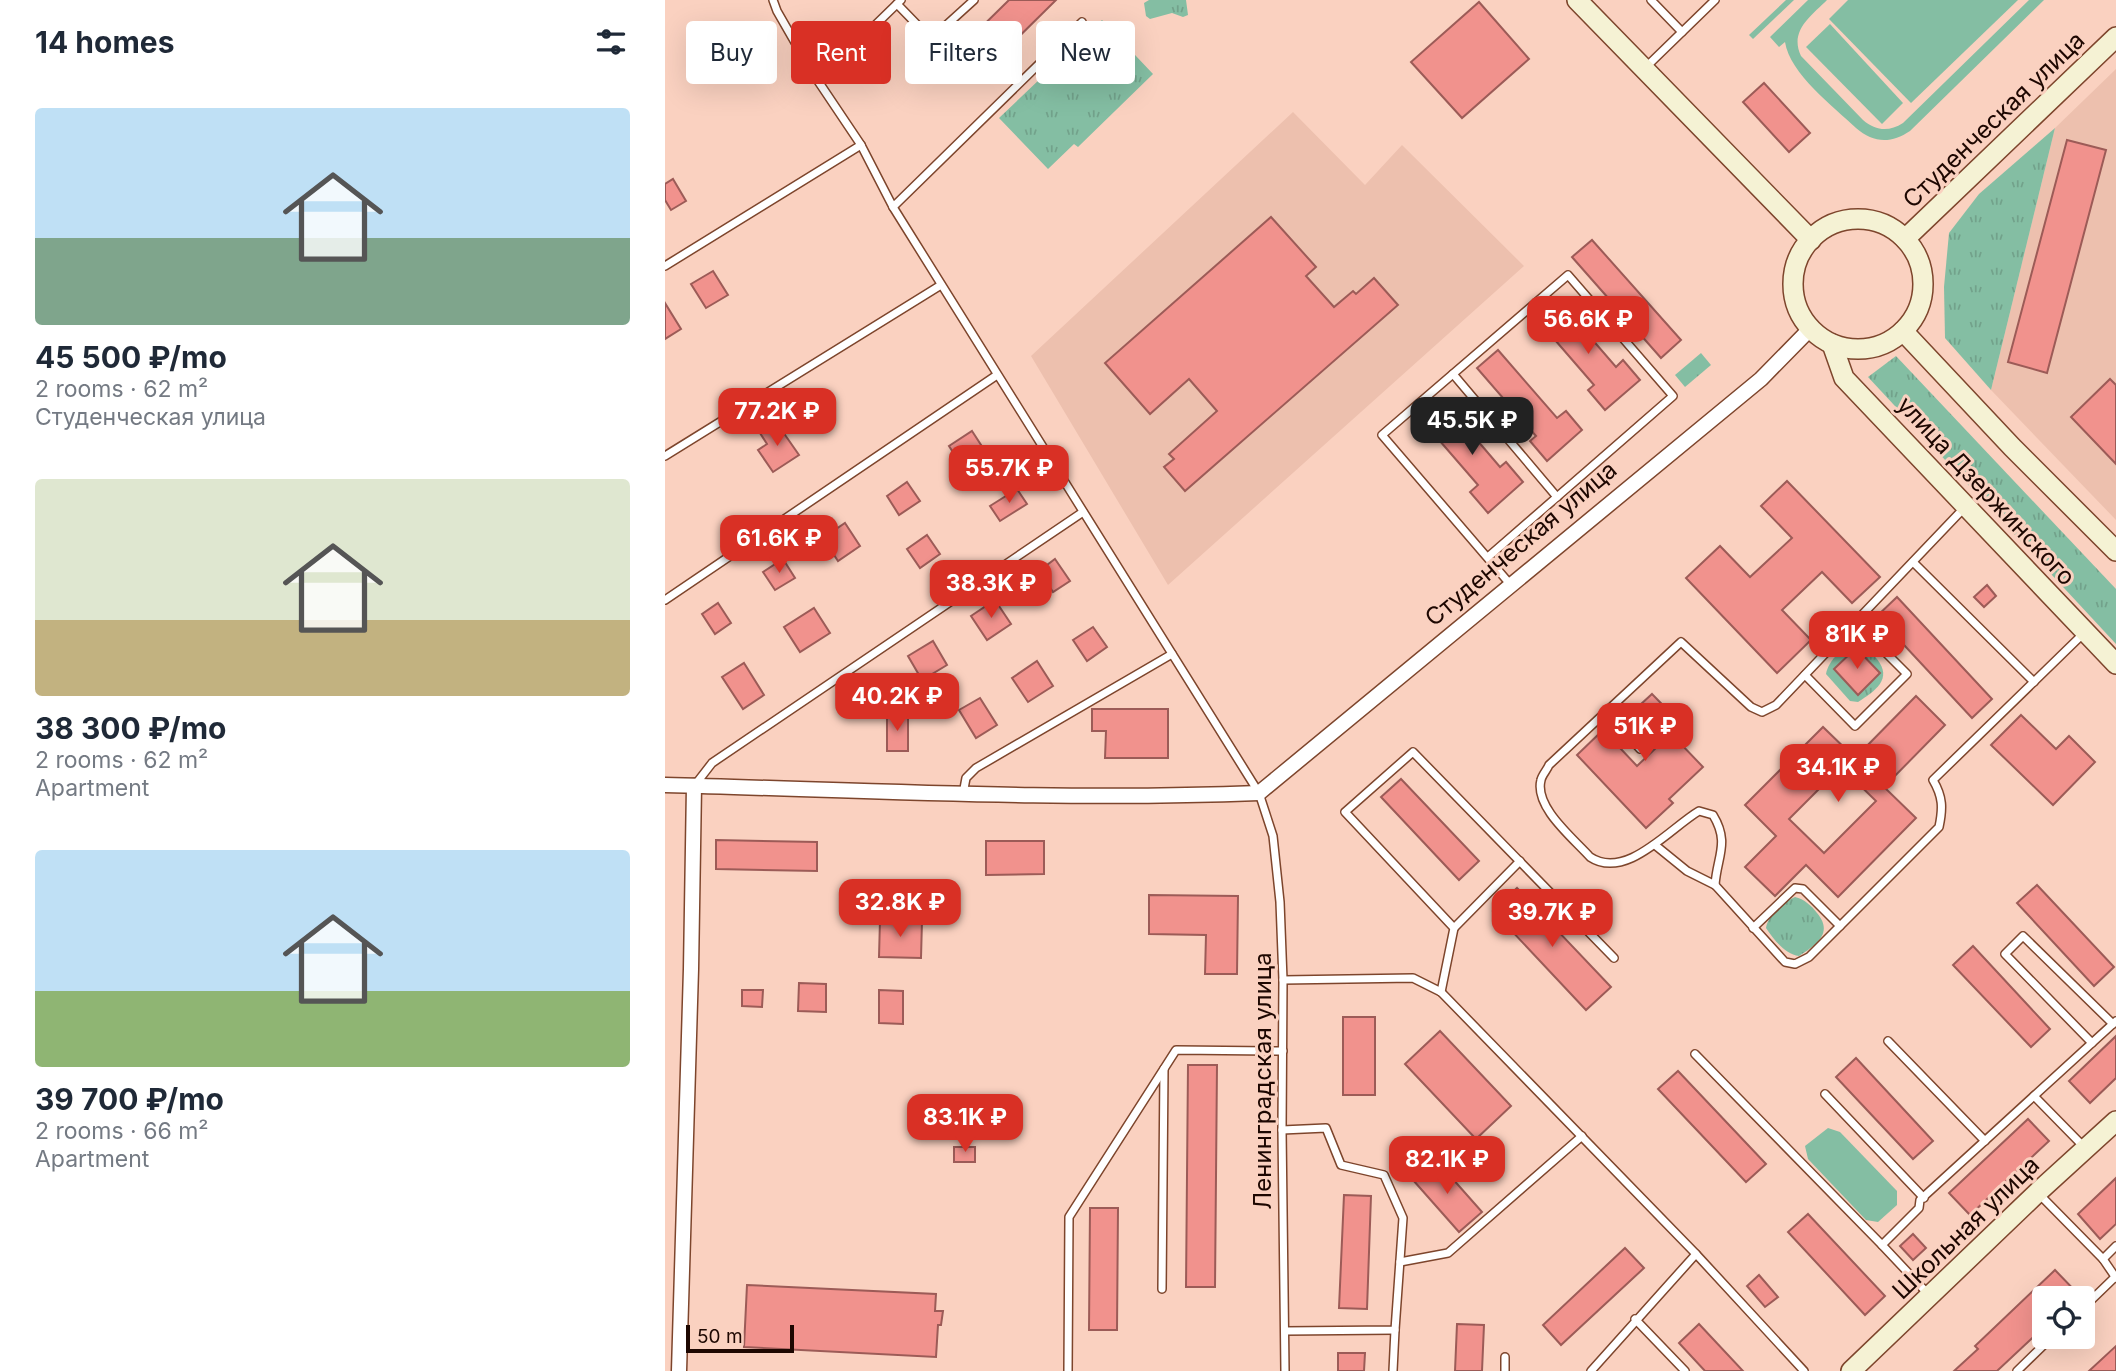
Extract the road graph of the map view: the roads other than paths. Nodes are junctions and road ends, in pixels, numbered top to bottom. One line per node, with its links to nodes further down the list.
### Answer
1 (773, 0): 9 (lane, Ленинградская улица)
2 (974, 0): 6 (lane)
3 (1577, 0): 12 (street)
4 (1651, 0): 8 (lane)
5 (1715, 0): 8 (lane)
6 (899, 2): 7 (lane)
7 (879, 21)
8 (1682, 32): 12 (lane)
9 (791, 36)
10 (2116, 37): 16 (street, Студенческая улица)
11 (1036, 67): 15 (lane)
12 (1644, 69): 17 (street)
13 (820, 84): 14 (lane, Ленинградская улица)
14 (861, 145): 15 (lane, Ленинградская улица); 18 (lane)
15 (893, 207): 19 (lane, Ленинградская улица)
16 (1905, 239): 17 (street); 21 (street)
17 (1811, 240): 20 (street)
18 (665, 266)
19 (941, 285): 24 (lane, Ленинградская улица); 25 (lane)
20 (1811, 328): 22 (street); 32 (street, Студенческая улица)
21 (1903, 331): 22 (street); 29 (street, улица Дзержинского)
22 (1832, 344): 27 (street, улица Дзержинского)
23 (1453, 374): 26 (lane); 26 (lane); 30 (lane)
24 (997, 376): 28 (lane, Ленинградская улица); 33 (lane)
25 (665, 456)
26 (1557, 497): 30 (lane)
27 (1966, 505): 31 (lane); 35 (street, улица Дзержинского)
28 (1083, 512): 36 (lane, Ленинградская улица); 43 (lane)
29 (2116, 551)
30 (1488, 557): 32 (lane)
31 (1913, 562): 34 (lane); 39 (lane)
32 (1510, 584): 44 (street, Студенческая улица)
33 (665, 600)
34 (1855, 622): 38 (lane); 38 (lane)
35 (2085, 631): 37 (street, улица Дзержинского); 39 (lane)
36 (1172, 654): 44 (lane, Ленинградская улица); 45 (lane)
37 (2116, 664)
38 (1805, 675): 40 (lane)
39 (2034, 682): 49 (lane)
40 (1607, 712): 41 (lane); 46 (lane)
41 (1640, 749)
42 (665, 785): 43 (street)
43 (694, 786): 45 (street); 84 (street)
44 (1259, 793): 45 (street); 53 (lane, Ленинградская улица)
45 (963, 794)
46 (1655, 845): 48 (lane); 48 (lane)
47 (1520, 860): 50 (lane); 50 (lane); 52 (lane)
48 (1715, 885): 51 (lane)
49 (1840, 926): 51 (lane); 51 (lane)
50 (1454, 928): 54 (lane)
51 (1753, 928)
52 (1614, 958)
53 (1283, 980): 54 (lane); 58 (lane, Ленинградская улица)
54 (1441, 992): 65 (lane)
55 (2114, 1022): 57 (lane); 57 (lane)
56 (1888, 1041): 66 (lane)
57 (2092, 1043): 62 (lane)
58 (1283, 1051): 60 (lane); 64 (lane, Ленинградская улица)
59 (1695, 1054): 70 (lane)
60 (1164, 1068): 76 (lane); 85 (lane)
61 (1825, 1094): 69 (lane)
62 (2034, 1096): 66 (lane); 67 (lane)
63 (2116, 1121): 67 (street, Школьная улица)
64 (1282, 1130): 74 (lane); 81 (lane, Ленинградская улица)
65 (1582, 1136): 72 (lane); 74 (lane)
66 (1985, 1142): 69 (lane)
67 (2085, 1149): 68 (street, Школьная улица)
68 (2038, 1192): 73 (lane); 77 (street, Школьная улица)
69 (1924, 1198): 70 (lane)
70 (1882, 1245): 77 (lane)
71 (2116, 1246): 73 (lane)
72 (1696, 1254): 79 (lane); 91 (lane)
73 (2103, 1259): 75 (lane)
74 (1400, 1262): 80 (lane)
75 (2115, 1278): 78 (lane)
76 (1162, 1289)
77 (1930, 1296): 92 (street, Школьная улица)
78 (2095, 1297)
79 (1635, 1319): 89 (lane); 90 (lane)
80 (1395, 1330): 81 (lane); 87 (lane)
81 (1285, 1331): 86 (lane, Ленинградская улица)
82 (2040, 1349): 93 (lane)
83 (1504, 1357): 88 (lane)
84 (679, 1371)
85 (1068, 1371)
86 (1285, 1371)
87 (1393, 1371)
88 (1505, 1371)
89 (1591, 1371)
90 (1685, 1371)
91 (1804, 1371)
92 (1851, 1371)
93 (2017, 1371)

